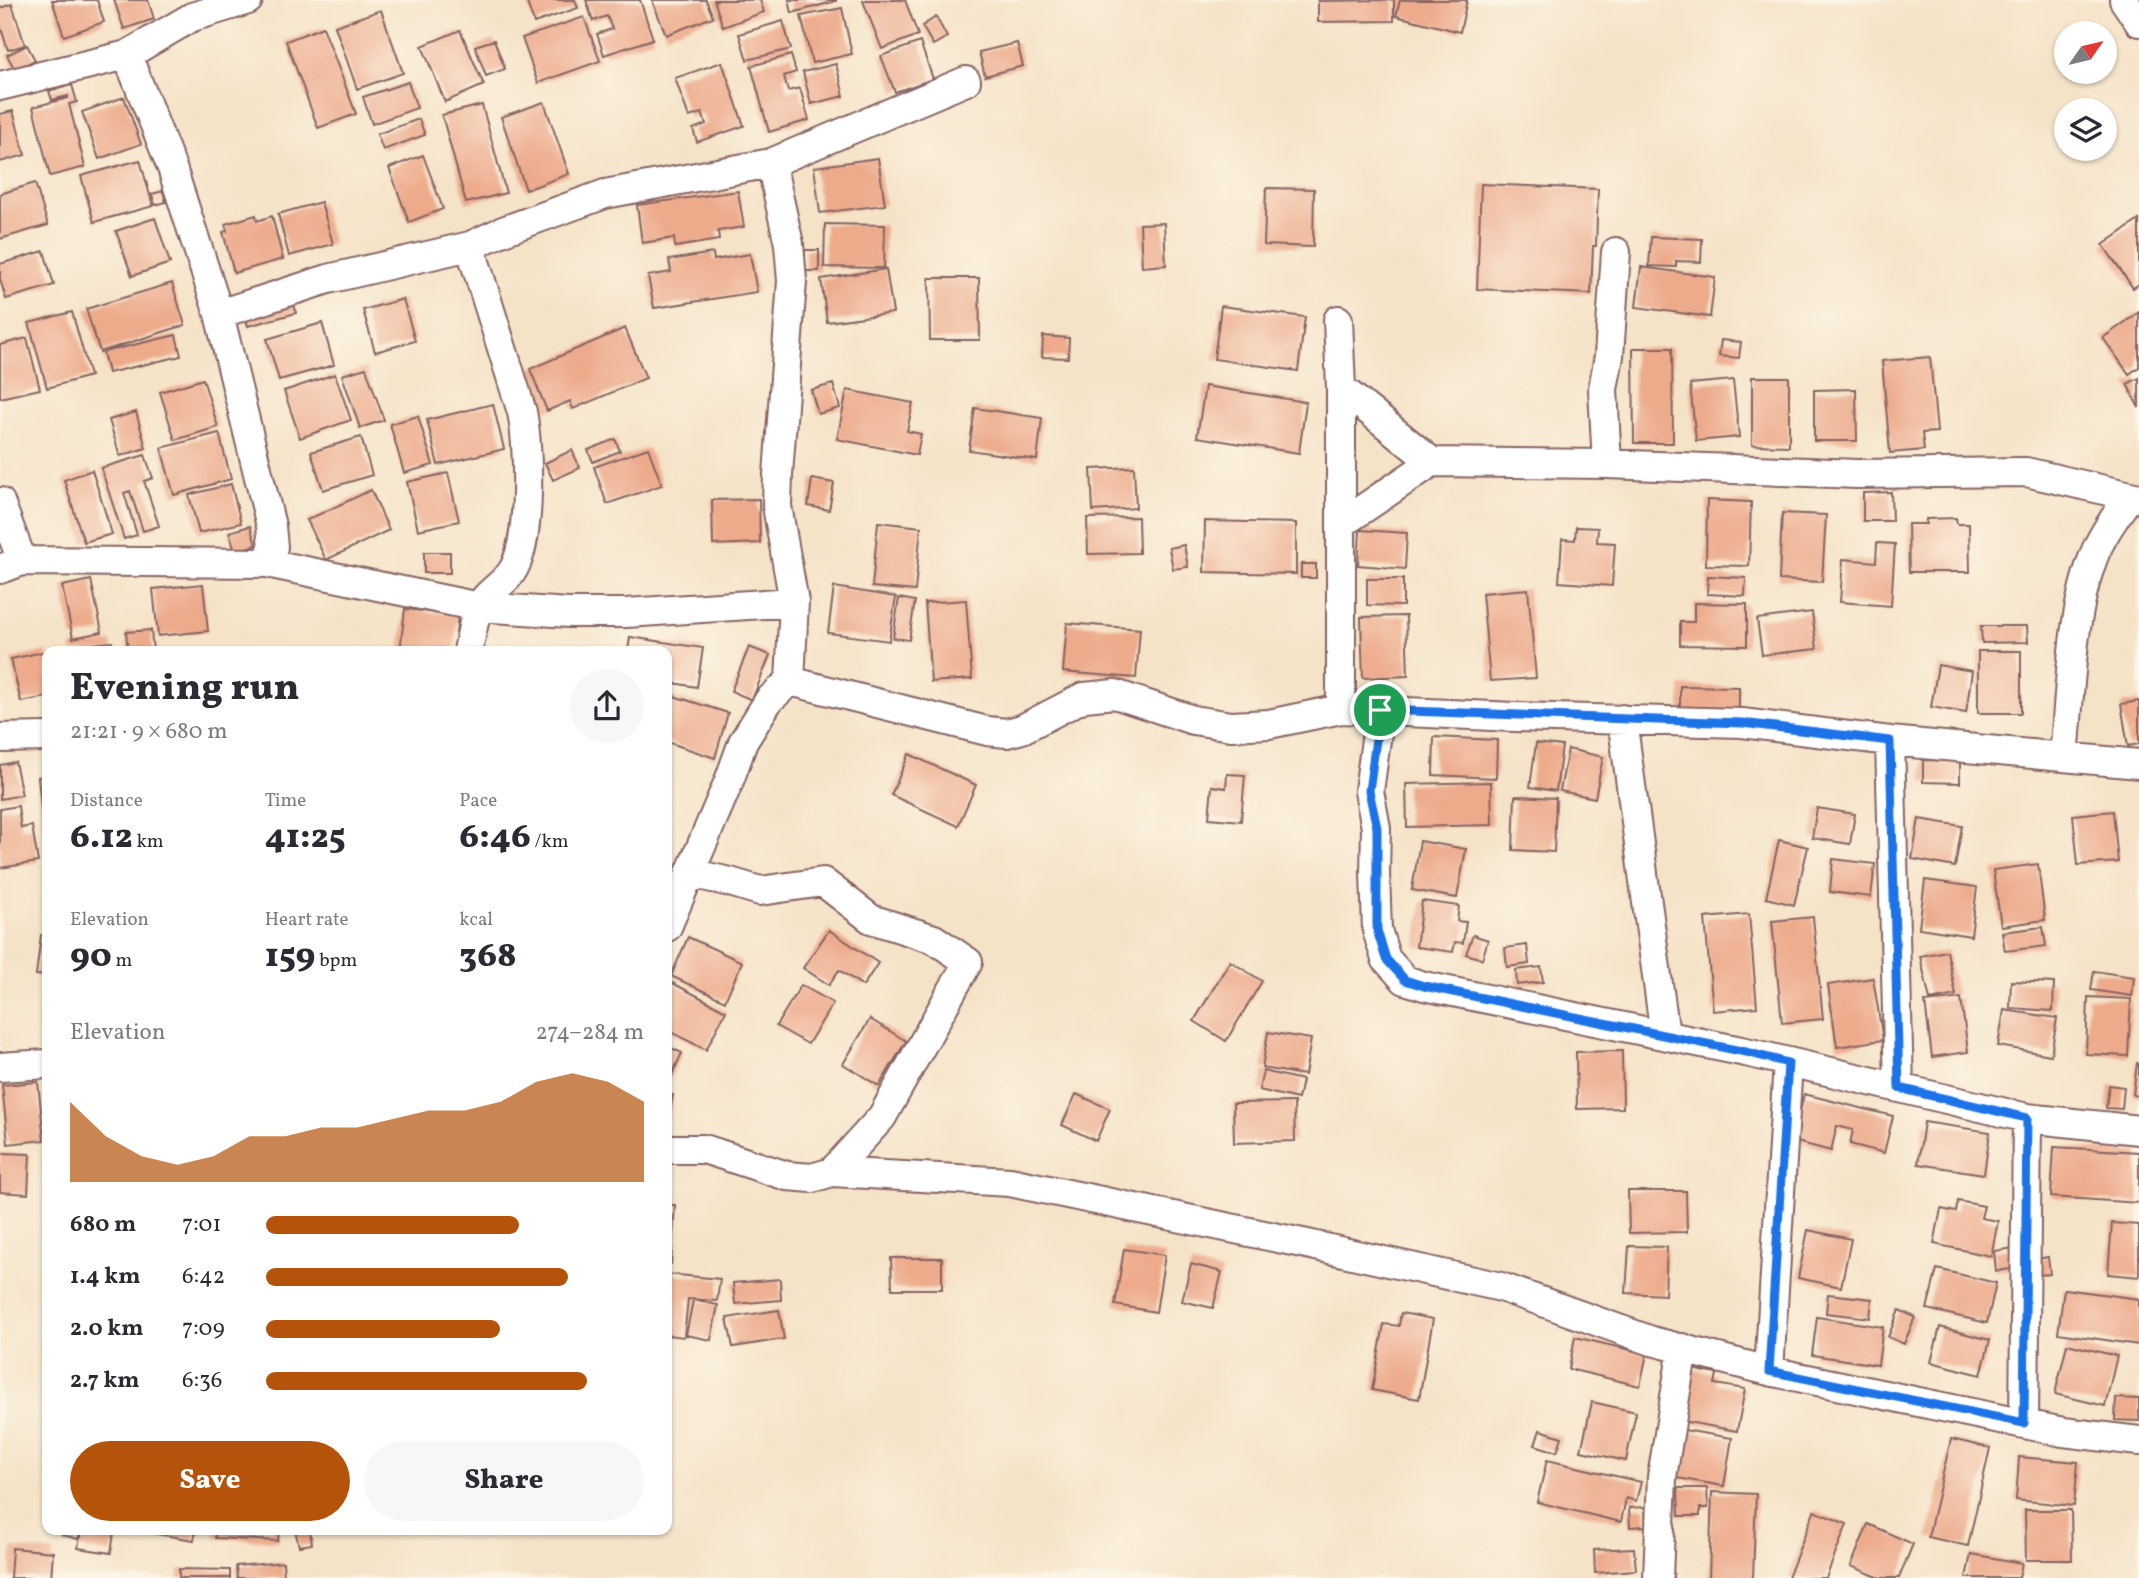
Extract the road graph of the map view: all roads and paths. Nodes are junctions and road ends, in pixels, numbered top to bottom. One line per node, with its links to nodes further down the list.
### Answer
1 (248, 0): 4 (street)
2 (2124, 0): 3 (street)
3 (2139, 22)
4 (127, 55): 6 (street); 10 (street)
5 (966, 81): 7 (street)
6 (0, 86)
7 (771, 163): 8 (street); 20 (street)
8 (470, 246): 10 (street); 21 (street)
9 (1616, 252): 14 (street)
10 (219, 314): 18 (street)
11 (1338, 320): 12 (street)
12 (1341, 388): 13 (street); 17 (street)
13 (1432, 462): 14 (street); 17 (street)
14 (1607, 464): 15 (street)
15 (2134, 497): 30 (street)
16 (0, 502): 19 (street)
17 (1341, 524): 24 (street)
18 (267, 563): 19 (street); 21 (street)
19 (11, 565)
20 (794, 602): 21 (street); 23 (street)
21 (478, 607): 22 (street)
22 (469, 646)
23 (790, 681): 24 (street); 32 (street)
24 (1341, 709): 25 (street)
25 (1380, 710): 26 (street); 34 (street)
26 (1622, 719): 29 (street); 34 (street)
27 (42, 737): 28 (street)
28 (0, 738)
29 (1890, 741): 30 (street); 38 (street)
30 (2064, 757): 31 (street)
31 (2139, 764)
32 (690, 873): 33 (street); 42 (street)
33 (672, 915)
34 (1665, 1035): 35 (street)
35 (1788, 1063): 38 (street); 44 (street)
36 (42, 1064): 37 (street)
37 (0, 1067)
38 (1899, 1088): 39 (street)
39 (2027, 1118): 40 (street); 45 (street)
40 (2139, 1130)
41 (672, 1149): 42 (street)
42 (832, 1172): 43 (street)
43 (1683, 1348): 44 (street); 47 (street)
44 (1769, 1371): 45 (street)
45 (2024, 1423): 46 (street)
46 (2139, 1441)
47 (1658, 1578)

